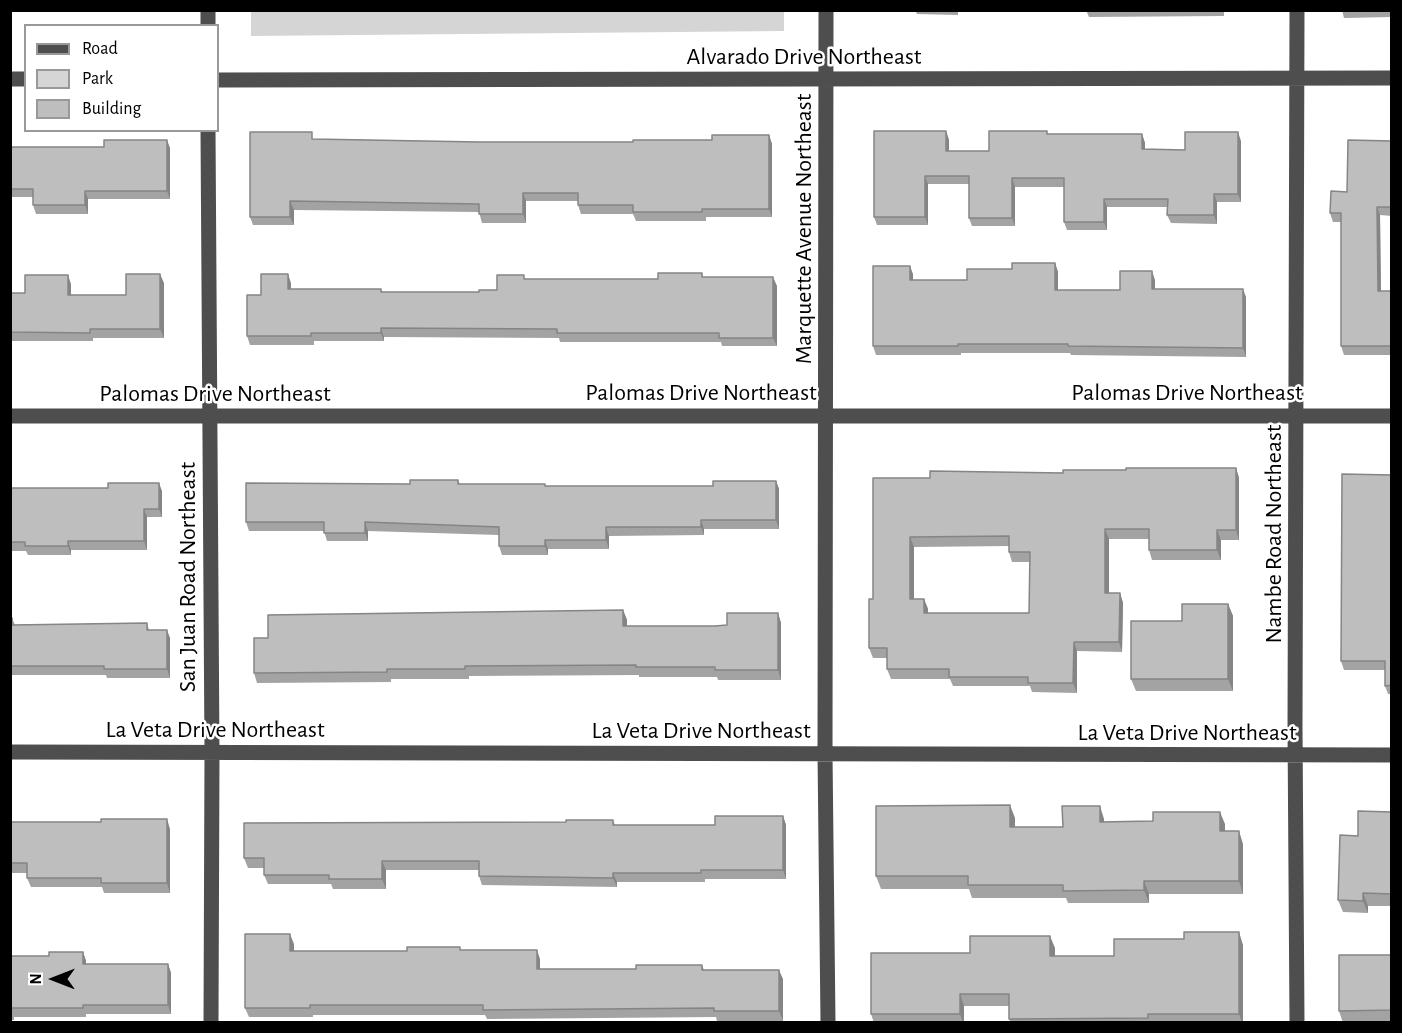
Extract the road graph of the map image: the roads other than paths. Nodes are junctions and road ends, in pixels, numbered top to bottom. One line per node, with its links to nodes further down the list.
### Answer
1 (826, 10): 6 (street, Marquette Avenue Northeast)
2 (1297, 10): 3 (street, Nambe Road Northeast)
3 (1297, 78): 4 (street, Alvarado Drive Northeast); 6 (street, Alvarado Drive Northeast); 8 (street, Nambe Road Northeast)
4 (1392, 78)
5 (219, 80): 6 (street, Alvarado Drive Northeast)
6 (826, 80): 11 (street, Marquette Avenue Northeast)
7 (208, 132): 10 (street, San Juan Road Northeast)
8 (1297, 415): 11 (street, Palomas Drive Northeast); 12 (street, Palomas Drive Northeast); 17 (street, Nambe Road Northeast)
9 (10, 416): 10 (street, Palomas Drive Northeast)
10 (210, 416): 11 (street, Palomas Drive Northeast); 14 (street, San Juan Road Northeast)
11 (827, 416): 15 (street, Marquette Avenue Northeast)
12 (1392, 416)
13 (10, 752): 14 (street, La Veta Drive Northeast)
14 (212, 753): 15 (street, La Veta Drive Northeast); 18 (street, San Juan Road Northeast)
15 (825, 754): 17 (street, La Veta Drive Northeast); 19 (street, Marquette Avenue Northeast)
16 (1392, 755): 17 (street, La Veta Drive Northeast)
17 (1295, 756): 20 (street, Nambe Road Northeast)
18 (211, 1023)
19 (828, 1023)
20 (1297, 1023)

